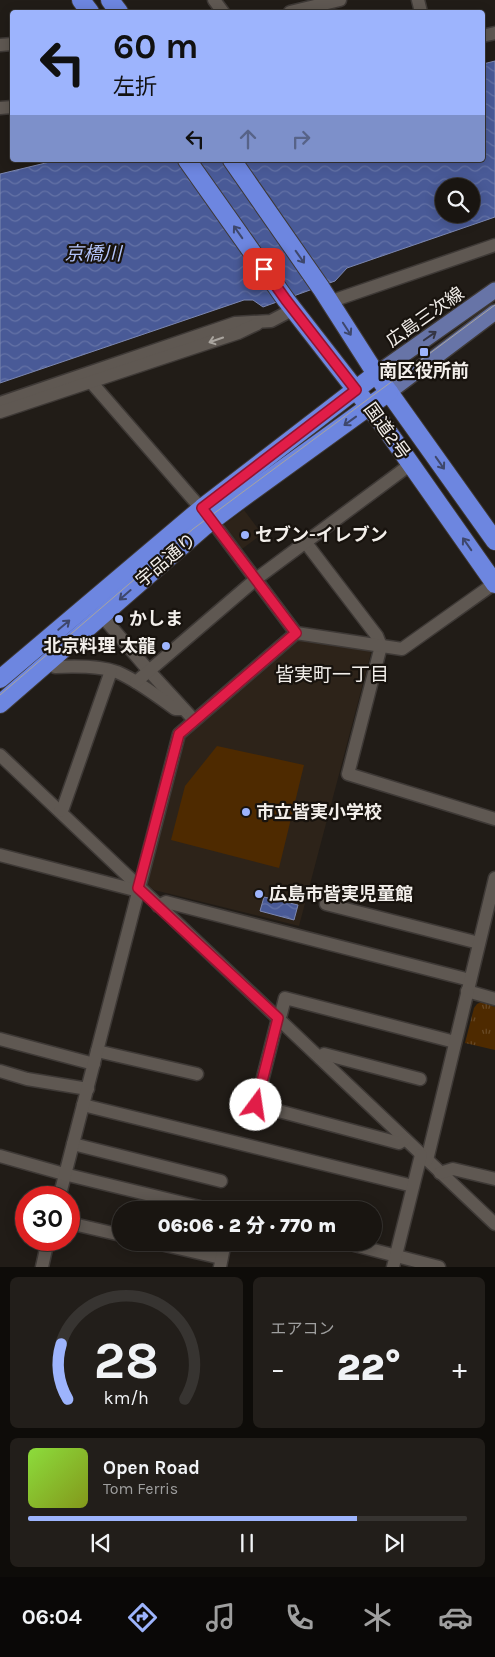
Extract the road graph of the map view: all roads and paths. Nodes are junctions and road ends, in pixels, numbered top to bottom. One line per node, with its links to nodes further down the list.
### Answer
1 (339, 0): 2 (street)
2 (298, 10)
3 (188, 162): 8 (highway, 国道2号, one-way to 3)
4 (233, 162): 7 (highway, 国道2号, one-way to 7)
5 (495, 245): 7 (street)
6 (495, 290): 11 (main road, 広島三次線, one-way to 6)
7 (325, 295): 11 (highway, 国道2号, one-way to 11)
8 (290, 305): 10 (street); 13 (highway, 国道2号)
9 (495, 312): 14 (main road, 広島三次線)
10 (261, 322): 12 (street, one-way to 12); 15 (street)
11 (376, 374): 13 (highway, 宇品通り); 14 (highway, 国道2号)
12 (91, 382): 17 (street); 19 (street)
13 (356, 390): 16 (highway, 国道2号); 19 (highway, 宇品通り)
14 (389, 392): 16 (highway, 宇品通り); 20 (highway, 国道2号, one-way to 20)
15 (0, 403)
16 (370, 406): 18 (highway, 国道2号); 19 (highway, 宇品通り, one-way to 19)
17 (0, 412)
18 (411, 464): 21 (street); 23 (highway, 国道2号, one-way to 18)
19 (207, 515): 22 (street); 24 (highway, 宇品通り)
20 (495, 541)
21 (306, 543): 22 (street); 26 (street)
22 (256, 579): 25 (street); 29 (street)
23 (495, 584): 26 (street)
24 (96, 609): 27 (highway, 宇品通り); 29 (street); 30 (highway, 宇品通り, one-way to 24)
25 (296, 633): 26 (street); 34 (street)
26 (381, 646): 37 (street)
27 (49, 661): 28 (street); 32 (highway, 宇品通り)
28 (111, 670): 31 (street); 36 (street)
29 (149, 671): 31 (street); 33 (street)
30 (0, 679)
31 (136, 682): 33 (street)
32 (0, 704)
33 (184, 709): 34 (street)
34 (194, 720): 40 (street)
35 (0, 755): 36 (street)
36 (60, 811): 40 (street)
37 (495, 819)
38 (0, 855): 40 (street)
39 (495, 878): 43 (street)
40 (138, 888): 42 (street); 49 (street)
41 (326, 904): 43 (street)
42 (158, 906): 44 (street); 46 (street)
43 (479, 943): 44 (street)
44 (469, 985): 45 (street); 48 (street)
45 (495, 999)
46 (278, 1018): 48 (street); 50 (street); 57 (street)
47 (0, 1040): 51 (street)
48 (455, 1042): 60 (street)
49 (97, 1050): 51 (street); 53 (street)
50 (320, 1058): 54 (street); 57 (street)
51 (94, 1064): 55 (street)
52 (0, 1071): 55 (street)
53 (197, 1074)
54 (420, 1079)
55 (88, 1089): 56 (street)
56 (84, 1105): 58 (street); 66 (street)
57 (405, 1140): 60 (street)
58 (73, 1144): 62 (street); 64 (street)
59 (0, 1156): 62 (street)
60 (424, 1157): 61 (street); 66 (street)
61 (440, 1172): 63 (street); 68 (street)
62 (64, 1174): 65 (street); 67 (street)
63 (495, 1179)
64 (221, 1181)
65 (62, 1186)
66 (413, 1186): 74 (street)
67 (175, 1201)
68 (495, 1224)
69 (80, 1226): 70 (street)
70 (112, 1233)
71 (46, 1251): 76 (street)
72 (182, 1251): 75 (street)
73 (367, 1251): 74 (street)
74 (394, 1261): 77 (street)
75 (221, 1263)
76 (42, 1267)
77 (439, 1267)

